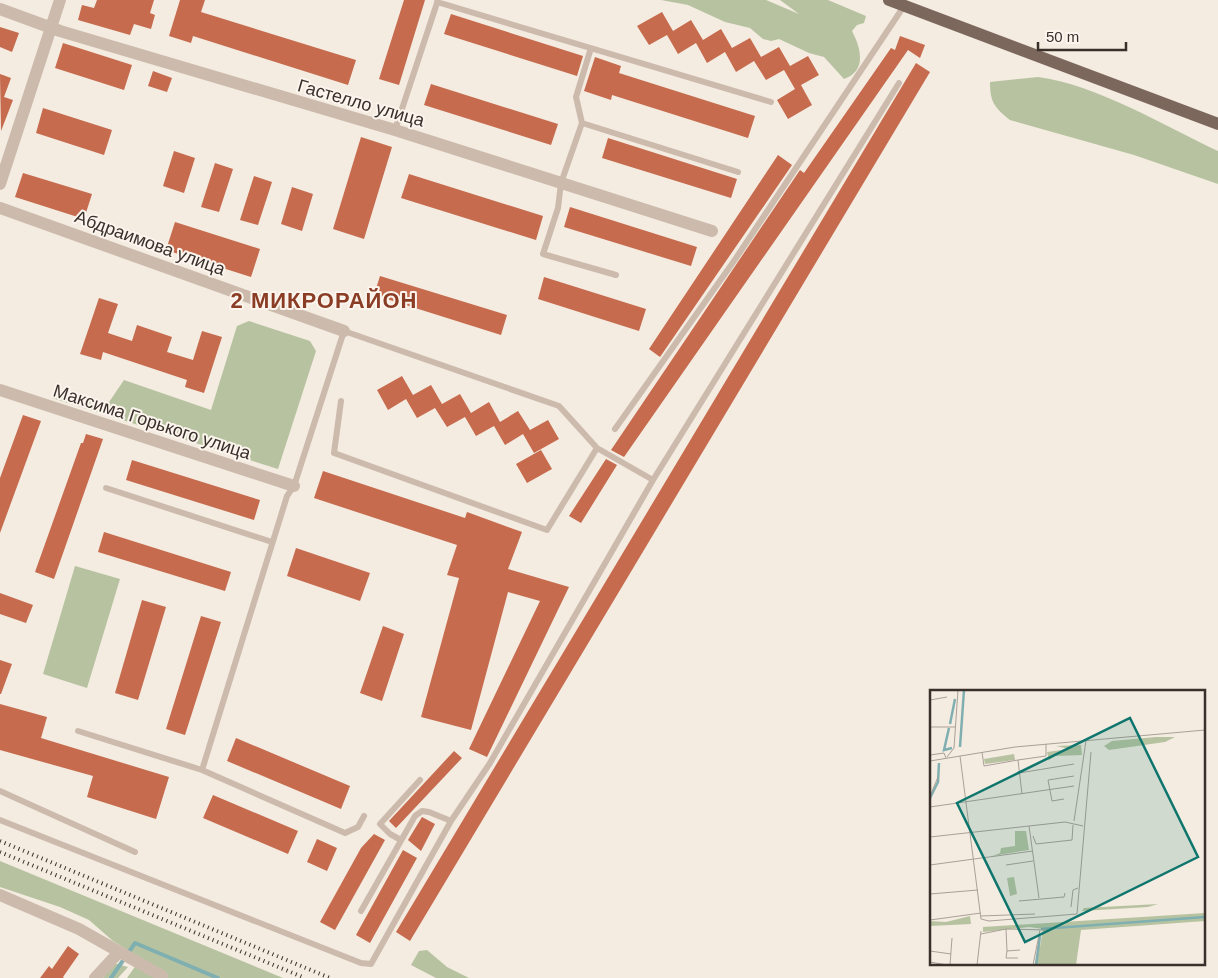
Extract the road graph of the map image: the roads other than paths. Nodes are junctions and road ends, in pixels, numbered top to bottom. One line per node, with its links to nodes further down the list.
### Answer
1 (60, 0): 6 (street)
2 (889, 0): 4 (main road)
3 (438, 1): 7 (lane); 12 (lane)
4 (904, 6): 11 (main road); 22 (lane)
5 (0, 9): 6 (street, Гастелло улица)
6 (51, 28): 12 (street, Гастелло улица); 15 (street)
7 (591, 48): 9 (lane); 10 (lane)
8 (899, 83): 24 (lane)
9 (772, 102)
10 (582, 123): 13 (lane); 14 (lane)
11 (1218, 124)
12 (395, 130): 14 (street, Гастелло улица)
13 (738, 172)
14 (561, 183): 17 (street, Гастелло улица); 18 (lane)
15 (0, 184)
16 (0, 208): 19 (street, Абдраимова улица)
17 (712, 230)
18 (616, 276)
19 (344, 331): 23 (lane); 25 (lane)
20 (0, 390): 25 (street, Максима Горького улица)
21 (341, 401): 23 (lane)
22 (616, 429)
23 (597, 448): 24 (lane)
24 (653, 480): 34 (lane)
25 (294, 486): 27 (lane)
26 (106, 488): 27 (lane)
27 (272, 542): 29 (lane)
28 (78, 731): 29 (lane)
29 (202, 770): 32 (lane)
30 (420, 780): 35 (lane)
31 (0, 790): 36 (lane)
32 (364, 816)
33 (0, 820): 34 (lane)
34 (451, 821): 35 (lane)
35 (401, 840): 38 (lane)
36 (135, 852)
37 (0, 895): 39 (street)
38 (360, 911)
39 (119, 952): 40 (street); 41 (street)
40 (162, 976)
41 (95, 978)

